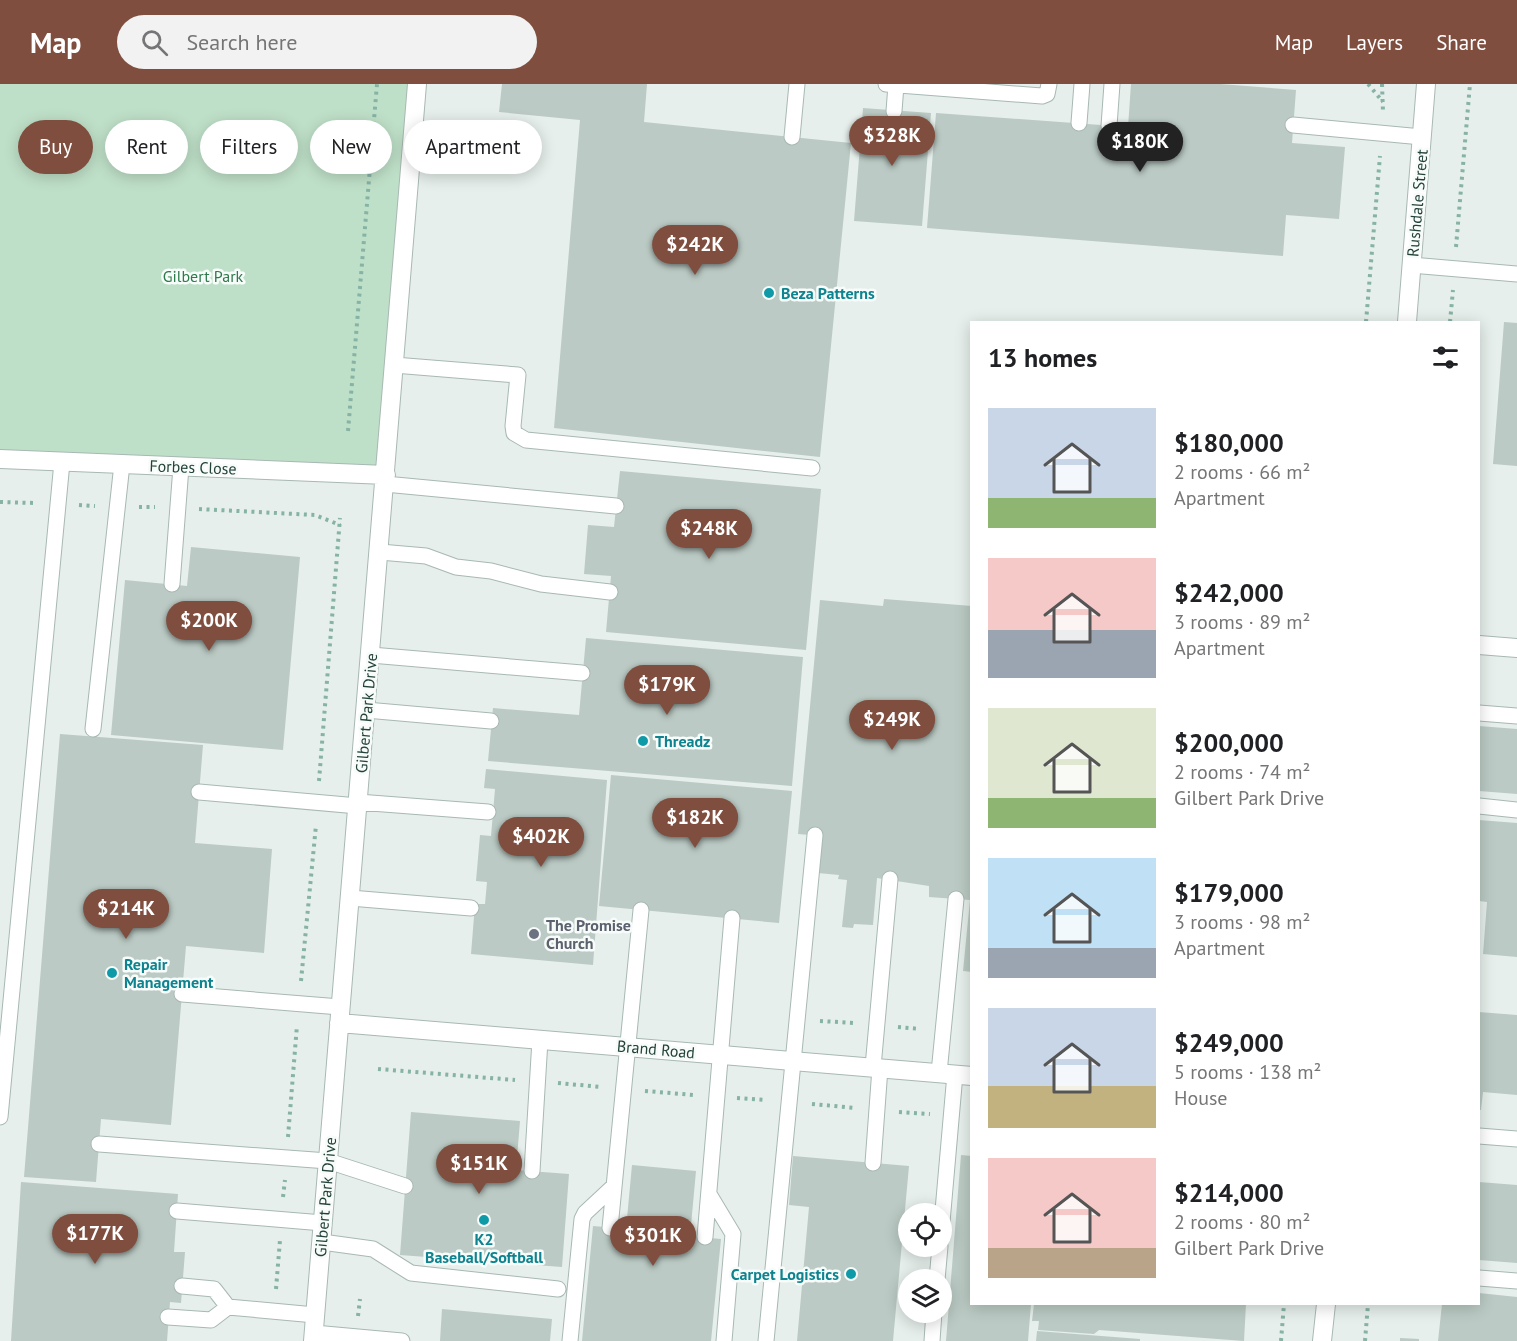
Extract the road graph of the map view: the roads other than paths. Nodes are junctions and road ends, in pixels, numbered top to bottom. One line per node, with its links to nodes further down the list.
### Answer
1 (417, 84): 18 (street, Gilbert Park Drive)
2 (797, 84): 14 (lane)
3 (886, 84): 8 (lane)
4 (1049, 84): 8 (lane)
5 (1082, 84): 10 (lane)
6 (1112, 84): 12 (lane)
7 (1426, 84): 13 (street, Rushdale Street)
8 (905, 85): 9 (lane)
9 (894, 111)
10 (1079, 123)
11 (1293, 125): 13 (lane)
12 (1109, 126)
13 (1422, 136): 15 (street, Rushdale Street)
14 (792, 137)
15 (1411, 265): 16 (lane); 17 (street, Rushdale Street)
16 (1517, 274)
17 (1407, 321)
18 (394, 365): 23 (lane); 24 (street, Gilbert Park Drive)
19 (0, 459): 20 (street, Forbes Close)
20 (63, 462): 21 (street, Forbes Close); 58 (lane)
21 (122, 464): 22 (street, Forbes Close); 37 (lane)
22 (181, 467): 24 (street, Forbes Close); 27 (lane)
23 (812, 468)
24 (386, 480): 25 (lane); 26 (street, Gilbert Park Drive)
25 (616, 506)
26 (380, 552): 28 (lane); 31 (street, Gilbert Park Drive)
27 (172, 584)
28 (610, 592)
29 (1480, 645): 30 (street)
30 (1517, 648)
31 (371, 655): 32 (lane); 33 (street, Gilbert Park Drive)
32 (582, 672)
33 (366, 710): 36 (lane); 39 (street, Gilbert Park Drive)
34 (1480, 713): 35 (lane)
35 (1517, 716)
36 (491, 721)
37 (93, 729)
38 (199, 792): 39 (lane)
39 (358, 804): 42 (lane); 45 (street, Gilbert Park Drive)
40 (1480, 806): 41 (lane)
41 (1517, 810)
42 (488, 812)
43 (815, 835): 55 (lane)
44 (890, 879): 56 (lane)
45 (350, 898): 47 (lane); 51 (street, Gilbert Park Drive)
46 (956, 899): 57 (lane)
47 (471, 908)
48 (641, 910): 53 (lane)
49 (732, 918): 54 (lane)
50 (182, 994): 51 (lane)
51 (340, 1015): 52 (street, Brand Road); 62 (street, Gilbert Park Drive)
52 (540, 1040): 53 (street, Brand Road); 64 (lane)
53 (628, 1047): 54 (street, Brand Road); 66 (lane)
54 (722, 1055): 55 (street, Brand Road); 67 (lane)
55 (792, 1061): 56 (street, Brand Road); 86 (lane)
56 (877, 1068): 57 (street, Brand Road); 63 (lane)
57 (955, 1075): 68 (lane)
58 (0, 1117)
59 (1480, 1136): 60 (lane)
60 (1517, 1139)
61 (99, 1144): 62 (lane)
62 (328, 1161): 65 (lane); 70 (street, Gilbert Park Drive)
63 (873, 1163)
64 (532, 1171)
65 (405, 1186)
66 (614, 1186): 71 (lane); 84 (lane)
67 (709, 1194): 72 (lane); 85 (lane)
68 (944, 1203)
69 (177, 1210): 70 (lane)
70 (323, 1222): 73 (street, Gilbert Park Drive)
71 (610, 1228)
72 (705, 1238)
73 (322, 1242): 77 (lane); 82 (street, Gilbert Park Drive)
74 (1480, 1278): 75 (lane)
75 (1517, 1281)
76 (182, 1286): 79 (lane)
77 (558, 1289)
78 (1326, 1305): 88 (street)
79 (228, 1307): 80 (lane); 82 (lane)
80 (168, 1317)
81 (933, 1323): 87 (lane)
82 (314, 1330): 83 (lane)
83 (402, 1341)
84 (570, 1341)
85 (724, 1341)
86 (766, 1341)
87 (932, 1341)
88 (1322, 1341)

